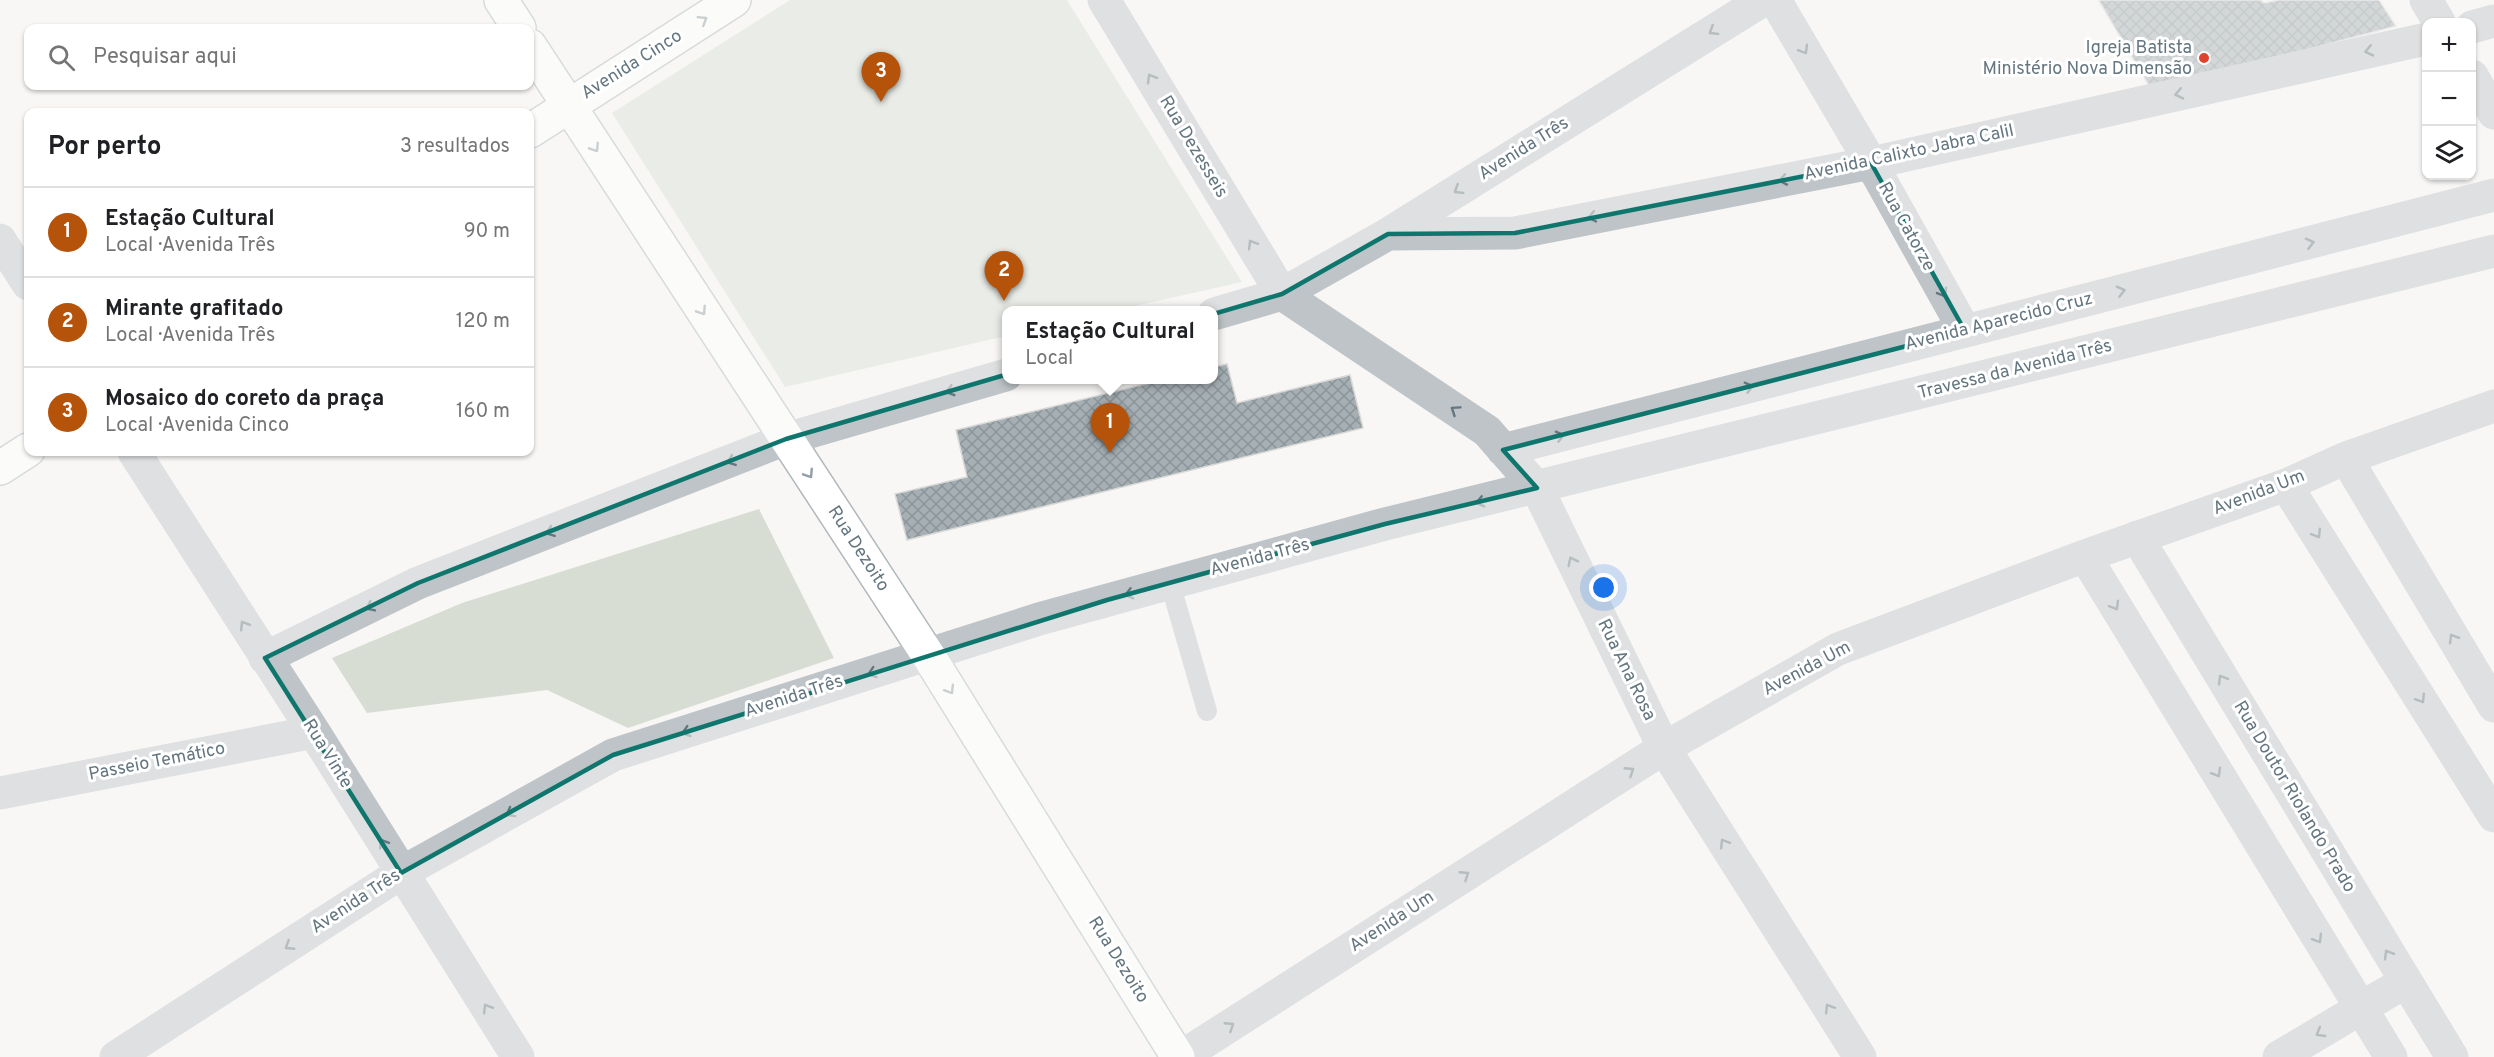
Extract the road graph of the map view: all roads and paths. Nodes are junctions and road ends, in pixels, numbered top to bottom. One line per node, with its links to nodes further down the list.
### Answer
1 (501, 0): 9 (street)
2 (734, 0): 14 (street, Avenida Cinco, one-way to 2)
3 (1104, 0): 23 (street, Rua Dezesseis, one-way to 3)
4 (1763, 0): 19 (street, Avenida Três, one-way to 19)
5 (1775, 0): 17 (street, Rua Catorze, one-way to 17)
6 (2426, 0): 7 (street)
7 (2437, 18)
8 (2494, 21): 10 (street)
9 (516, 24)
10 (2476, 26)
11 (2422, 40): 17 (street, Avenida Calixto Jabra Calil, one-way to 17)
12 (534, 52): 14 (street, Rua Dezoito)
13 (2476, 83): 15 (street)
14 (568, 106): 16 (street, Avenida Cinco); 28 (street, Rua Dezoito, one-way to 28)
15 (2494, 113)
16 (534, 128)
17 (1871, 163): 19 (street, Avenida Calixto Jabra Calil, one-way to 19); 25 (street, Rua Catorze, one-way to 25)
18 (2494, 195): 25 (street, Avenida Aparecido Cruz, one-way to 18)
19 (1388, 234): 23 (street, Avenida Três)
20 (0, 240): 22 (street)
21 (2494, 251): 35 (street, Travessa da Avenida Três)
22 (24, 278)
23 (1282, 294): 24 (street, Avenida Três); 29 (street, Rua Ana Rosa, one-way to 23)
24 (1218, 313)
25 (1965, 331): 29 (street, Avenida Aparecido Cruz, one-way to 25)
26 (1002, 376): 28 (street, one-way to 28)
27 (2494, 406): 32 (street, Avenida Um)
28 (786, 439): 39 (street, Rua Dezoito, one-way to 39); 40 (street, one-way to 40)
29 (1503, 450): 35 (street, Rua Ana Rosa)
30 (24, 453): 33 (street)
31 (137, 456): 40 (street, Rua Vinte, one-way to 31)
32 (2346, 458): 34 (street, Avenida Um); 41 (street, one-way to 32)
33 (0, 468)
34 (2286, 485): 36 (street, Avenida Um); 46 (street, one-way to 46)
35 (1537, 488): 38 (street, Avenida Três, one-way to 38); 44 (street, Rua Ana Rosa, one-way to 35)
36 (2137, 537): 37 (street, Avenida Um); 48 (street, Rua Doutor Riolando Prado, one-way to 36)
37 (2085, 556): 44 (street, Avenida Um); 49 (street, one-way to 49)
38 (1170, 583): 39 (street, Avenida Três, one-way to 39); 42 (lane)
39 (928, 655): 47 (street, Avenida Três, one-way to 47); 52 (street, Rua Dezoito, one-way to 52)
40 (265, 658): 43 (street, Rua Vinte)
41 (2494, 706)
42 (1207, 711)
43 (314, 732): 45 (street, Passeio Temático); 47 (street, Rua Vinte, one-way to 43)
44 (1664, 748): 52 (street, Avenida Um, one-way to 44); 53 (street, Rua Ana Rosa, one-way to 44)
45 (0, 793)
46 (2494, 816)
47 (401, 873): 50 (street, Avenida Três, one-way to 50); 51 (street, Rua Vinte, one-way to 47)
48 (2405, 982): 49 (street); 56 (street, Rua Doutor Riolando Prado)
49 (2361, 1009): 54 (street, one-way to 54); 55 (street)
50 (116, 1057)
51 (518, 1057)
52 (1179, 1057)
53 (1860, 1057)
54 (2279, 1057)
55 (2391, 1057)
56 (2452, 1057)

